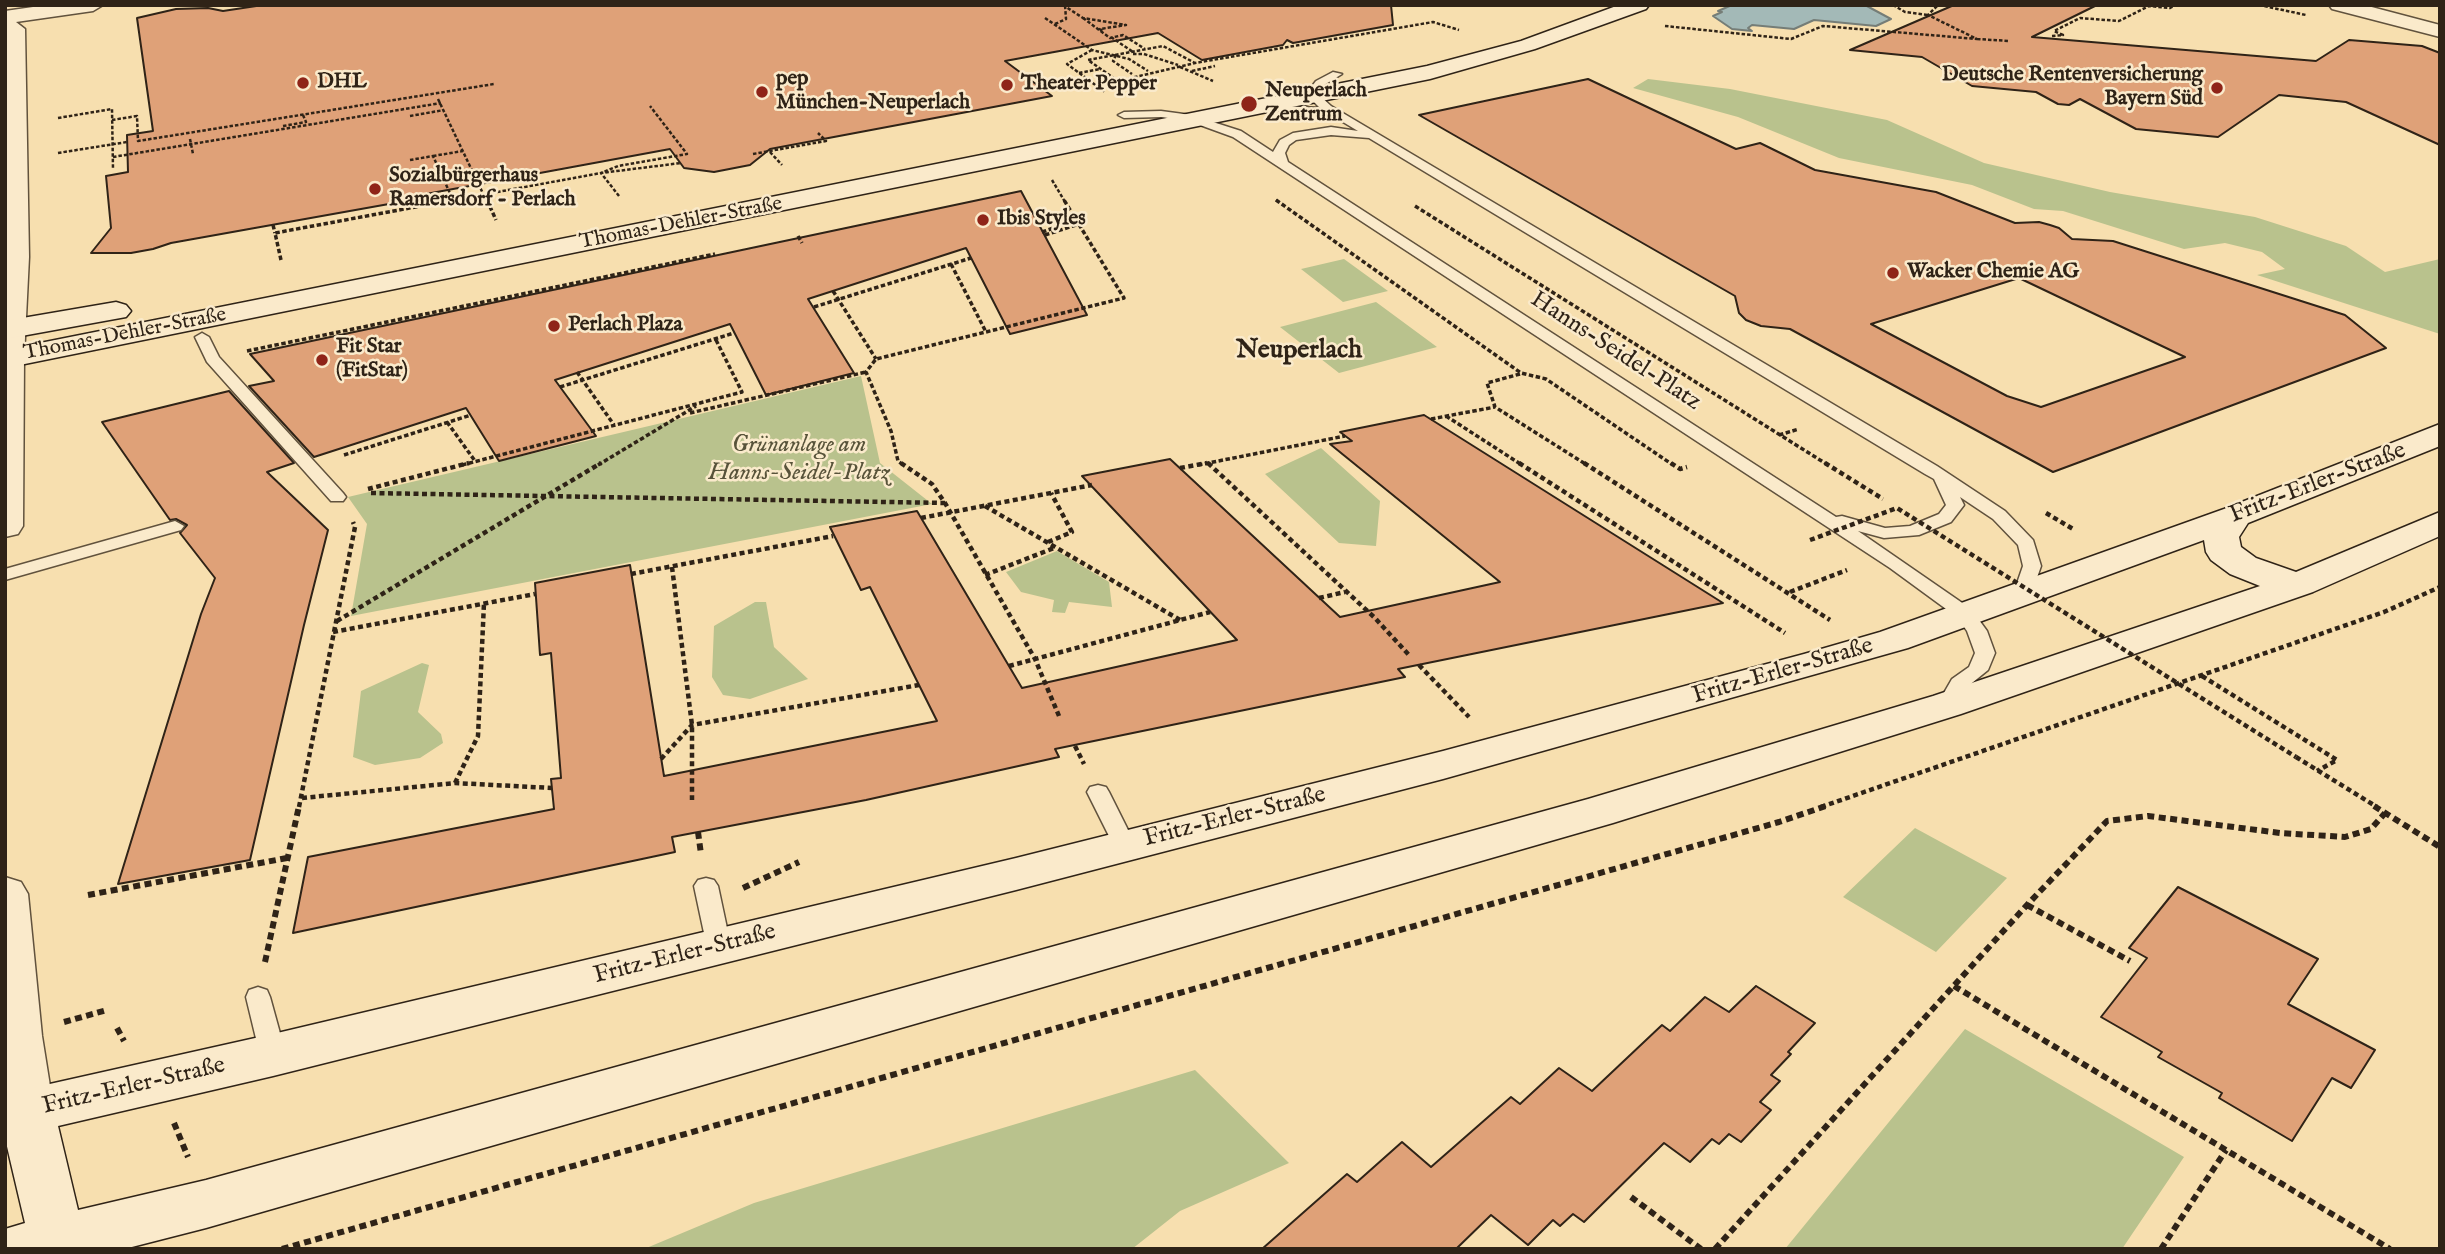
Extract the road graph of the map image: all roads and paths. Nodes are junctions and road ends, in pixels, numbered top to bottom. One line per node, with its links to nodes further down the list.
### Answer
1 (93, 5): 13 (main road)
2 (1064, 5): 15 (path, bridge); 18 (path)
3 (1583, 5): 40 (main road, Thomas-Dehler-Straße)
4 (1639, 5): 44 (main road, Thomas-Dehler-Straße)
5 (1893, 5): 12 (path)
6 (1938, 5): 12 (path)
7 (2175, 5): 22 (path)
8 (2259, 5): 11 (path)
9 (2339, 5): 21 (main road)
10 (2383, 5): 16 (main road)
11 (2301, 14)
12 (1928, 15): 23 (path)
13 (5, 17)
14 (1045, 18): 18 (path)
15 (1084, 19): 25 (path); 29 (path, bridge)
16 (2440, 20)
17 (5, 24): 114 (main road)
18 (1054, 24): 26 (path)
19 (1661, 25): 23 (path)
20 (1460, 30): 32 (path)
21 (2440, 31)
22 (2052, 36)
23 (1977, 39): 24 (path)
24 (2009, 41)
25 (1146, 49): 27 (path); 29 (path)
26 (1092, 50): 30 (path); 37 (path)
27 (1169, 50): 28 (path); 32 (path)
28 (1164, 51)
29 (1133, 52): 30 (path)
30 (1116, 55): 31 (path); 33 (path); 35 (path); 38 (path); 39 (path)
31 (1107, 62)
32 (1194, 62): 33 (path)
33 (1179, 66): 36 (path); 38 (path)
34 (1215, 66): 36 (path)
35 (1100, 69): 37 (path); 41 (path)
36 (1190, 71): 42 (path)
37 (1079, 73): 45 (path)
38 (1147, 73): 41 (path)
39 (1132, 74)
40 (1337, 74): 44 (main road); 46 (lane); 56 (main road, Thomas-Dehler-Straße)
41 (1118, 81): 45 (path)
42 (1217, 83)
43 (494, 84): 48 (path)
44 (1356, 88): 46 (main road, Thomas-Dehler-Straße)
45 (1105, 92): 47 (path)
46 (1314, 97): 51 (main road, Thomas-Dehler-Straße); 54 (lane)
47 (1101, 99)
48 (381, 102): 53 (path); 60 (path)
49 (319, 103): 53 (path)
50 (650, 106): 80 (path)
51 (1257, 109): 54 (lane); 61 (main road, Thomas-Dehler-Straße); 63 (lane)
52 (444, 110): 57 (path); 60 (path); 68 (path)
53 (322, 111): 55 (path)
54 (1336, 113): 64 (lane)
55 (303, 115): 59 (path); 65 (path)
56 (1124, 115): 61 (lane, Hanns-Seidel-Platz); 114 (main road, Thomas-Dehler-Straße)
57 (410, 116)
58 (58, 118): 59 (path)
59 (112, 120): 67 (path)
60 (320, 120): 65 (path)
61 (1200, 120): 63 (lane, Hanns-Seidel-Platz); 114 (main road, Thomas-Dehler-Straße)
62 (818, 133): 69 (path)
63 (1237, 134): 77 (lane, Hanns-Seidel-Platz)
64 (1381, 140): 77 (lane); 83 (lane)
65 (190, 141): 71 (path); 74 (path)
66 (127, 142): 67 (path)
67 (112, 144): 70 (path); 74 (path)
68 (463, 151): 73 (path); 82 (path)
69 (769, 152): 72 (path); 78 (path)
70 (58, 153)
71 (193, 154)
72 (753, 154)
73 (433, 156): 75 (path); 86 (path)
74 (113, 157): 79 (path)
75 (410, 160)
76 (681, 163): 80 (path)
77 (1283, 165): 89 (lane, Hanns-Seidel-Platz)
78 (782, 166)
79 (113, 169)
80 (601, 173): 82 (path); 85 (path)
81 (1049, 174): 90 (path)
82 (484, 195): 86 (path); 88 (path)
83 (1472, 195): 87 (path); 144 (lane)
84 (1270, 196): 109 (path)
85 (619, 197)
86 (453, 200): 92 (path)
87 (1418, 206): 89 (path); 94 (path)
88 (496, 220)
89 (1368, 220): 152 (lane, Hanns-Seidel-Platz)
90 (1078, 222): 93 (path); 111 (path)
91 (273, 225): 92 (path)
92 (275, 233): 99 (path)
93 (1043, 233)
94 (1460, 234): 96 (path); 102 (path)
95 (798, 236): 97 (path)
96 (1451, 236)
97 (802, 243)
98 (971, 258): 100 (path)
99 (281, 260)
100 (951, 264): 105 (path); 111 (path)
101 (1525, 268): 102 (path)
102 (1517, 270): 116 (path)
103 (833, 291): 105 (path)
104 (523, 294): 106 (path)
105 (838, 300): 107 (path); 118 (path)
106 (527, 301)
107 (814, 307)
108 (1452, 316): 109 (path)
109 (1443, 318): 122 (path)
110 (734, 332): 113 (path)
111 (986, 332): 118 (path)
112 (202, 337): 142 (lane)
113 (715, 338): 123 (path); 127 (path)
114 (7, 344): 157 (main road)
115 (1655, 348): 116 (path)
116 (1646, 351): 117 (path)
117 (1655, 357): 119 (path); 124 (path)
118 (876, 359): 121 (path)
119 (1647, 359)
120 (578, 372): 123 (path)
121 (866, 372): 130 (path); 150 (path)
122 (1521, 373): 128 (path); 129 (path)
123 (582, 380): 126 (path); 135 (path)
124 (1693, 381): 125 (path); 138 (path)
125 (1685, 384)
126 (560, 387)
127 (699, 404): 130 (path); 135 (path)
128 (1587, 406)
129 (1495, 407): 132 (path); 172 (path)
130 (685, 414): 148 (path)
131 (471, 415): 134 (path)
132 (1447, 416): 133 (path); 182 (path)
133 (1431, 419)
134 (447, 422): 140 (path); 142 (path)
135 (614, 425): 140 (path)
136 (1799, 429): 138 (path)
137 (2440, 434): 154 (main road, Fritz-Erler-Straße)
138 (1779, 435): 149 (path)
139 (1345, 436): 141 (path)
140 (475, 461): 147 (path)
141 (1208, 463): 143 (path); 170 (path)
142 (309, 466): 147 (lane)
143 (1180, 468)
144 (1931, 470): 152 (lane); 171 (lane)
145 (1091, 485): 146 (path)
146 (1051, 493): 151 (path); 161 (path)
147 (345, 495): 148 (path); 179 (path)
148 (545, 497): 150 (path); 179 (path)
149 (1887, 501)
150 (944, 503): 153 (path)
151 (985, 506): 153 (path); 161 (path)
152 (1808, 506): 177 (lane, Hanns-Seidel-Platz)
153 (950, 513): 155 (path); 167 (path)
154 (2236, 516): 168 (main road); 171 (main road, Fritz-Erler-Straße)
155 (921, 519)
156 (2440, 523): 168 (main road)
157 (5, 526)
158 (175, 526): 165 (lane)
159 (833, 536): 163 (path)
160 (1810, 540): 194 (path, bridge)
161 (1047, 542): 162 (path)
162 (1055, 547): 167 (path); 178 (path)
163 (672, 567): 166 (path); 191 (path)
164 (1843, 572): 172 (path)
165 (5, 575)
166 (631, 575)
167 (985, 575): 184 (path)
168 (2300, 584): 189 (main road)
169 (2440, 587): 187 (path)
170 (1346, 591): 174 (path); 183 (path)
171 (2023, 592): 177 (main road, Fritz-Erler-Straße)
172 (1790, 593): 180 (path)
173 (535, 594): 175 (path)
174 (1319, 598)
175 (484, 603): 181 (path); 195 (path)
176 (1210, 612): 178 (path)
177 (1964, 613): 189 (lane); 201 (main road, Fritz-Erler-Straße)
178 (1180, 620): 184 (path)
179 (336, 621): 181 (path)
180 (1838, 626)
181 (332, 632): 198 (path)
182 (1794, 639)
183 (1409, 655)
184 (1035, 659): 186 (path); 190 (path)
185 (1419, 665): 192 (path)
186 (1009, 666)
187 (2201, 675): 194 (path); 220 (path)
188 (919, 685): 191 (path)
189 (1947, 705): 218 (main road)
190 (1059, 716)
191 (692, 725): 193 (path); 199 (path)
192 (1475, 725)
193 (661, 759)
194 (2318, 771): 200 (path)
195 (455, 783): 196 (path); 198 (path)
196 (552, 788)
197 (1098, 792): 201 (lane)
198 (301, 798): 203 (path)
199 (692, 800)
200 (2385, 813): 202 (path); 207 (path)
201 (1125, 846): 208 (main road, Fritz-Erler-Straße)
202 (2440, 847)
203 (287, 858): 206 (path); 211 (path)
204 (706, 886): 208 (lane)
205 (5, 894): 215 (main road)
206 (88, 895)
207 (2027, 905): 209 (path); 210 (path)
208 (719, 947): 213 (main road, Fritz-Erler-Straße)
209 (2130, 961)
210 (1954, 986): 216 (path); 222 (path)
211 (258, 997): 213 (lane)
212 (117, 1028): 214 (path)
213 (274, 1055): 214 (main road, Fritz-Erler-Straße)
214 (152, 1084): 215 (main road, Fritz-Erler-Straße); 218 (path)
215 (17, 1114): 219 (main road)
216 (2226, 1150): 223 (path); 224 (path)
217 (1632, 1197): 221 (path)
218 (206, 1204): 219 (main road)
219 (45, 1246)
220 (282, 1249)
221 (1701, 1249)
222 (1715, 1249)
223 (2161, 1249)
224 (2390, 1249)

